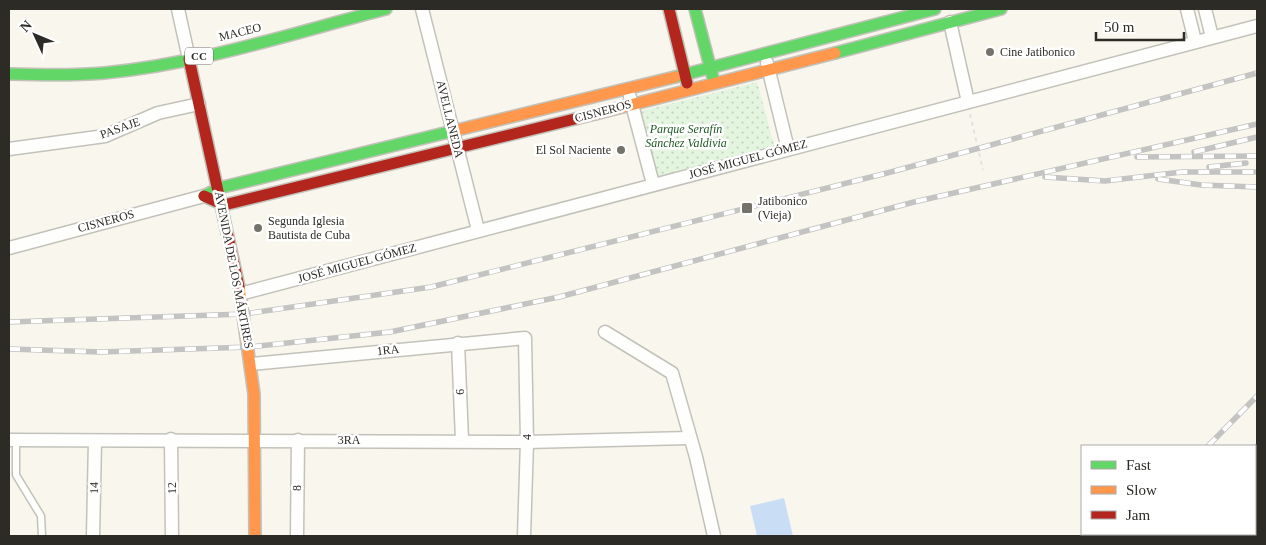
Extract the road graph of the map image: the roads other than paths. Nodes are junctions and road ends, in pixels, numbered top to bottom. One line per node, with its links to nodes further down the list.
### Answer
1 (178, 9): 16 (street, AVENIDA DE LOS MÁRTIRES)
2 (386, 9): 16 (main road, MACEO / CC)
3 (422, 9): 27 (street, AVELLANEDA)
4 (669, 9): 20 (main road)
5 (695, 9): 17 (main road)
6 (933, 9): 11 (main road); 15 (main road, CISNEROS)
7 (1001, 9): 10 (main road, CISNEROS)
8 (1187, 9): 14 (street)
9 (1205, 9): 13 (street)
10 (949, 15): 11 (main road, CISNEROS); 24 (street)
11 (935, 25): 18 (main road, CISNEROS)
12 (1257, 26): 13 (street, JOSÉ MIGUEL GÓMEZ)
13 (1212, 38): 14 (street, JOSÉ MIGUEL GÓMEZ)
14 (1196, 41): 24 (street, JOSÉ MIGUEL GÓMEZ)
15 (765, 54): 17 (main road, CISNEROS); 18 (street)
16 (189, 59): 19 (main road, MACEO / CC); 25 (main road, AVENIDA DE LOS MÁRTIRES)
17 (710, 68): 20 (main road, CISNEROS); 21 (main road)
18 (768, 71): 21 (main road, CISNEROS); 30 (street)
19 (9, 74)
20 (685, 74): 22 (main road, CISNEROS); 23 (main road)
21 (715, 84): 23 (main road, CISNEROS)
22 (628, 88): 26 (street); 27 (main road, CISNEROS)
23 (689, 89): 26 (main road, CISNEROS)
24 (968, 102): 30 (street, JOSÉ MIGUEL GÓMEZ)
25 (199, 104): 28 (street, PASAJE); 32 (main road, AVENIDA DE LOS MÁRTIRES)
26 (632, 104): 29 (main road, CISNEROS); 31 (street)
27 (453, 130): 29 (street, AVELLANEDA); 32 (main road, CISNEROS)
28 (9, 148)
29 (458, 149): 34 (main road, CISNEROS); 35 (street, AVELLANEDA)
30 (788, 149): 31 (street, JOSÉ MIGUEL GÓMEZ)
31 (653, 184): 35 (street, JOSÉ MIGUEL GÓMEZ)
32 (219, 188): 33 (main road, CISNEROS); 34 (main road, AVENIDA DE LOS MÁRTIRES)
33 (204, 196): 34 (main road); 36 (street, CISNEROS)
34 (224, 205): 37 (main road, AVENIDA DE LOS MÁRTIRES)
35 (478, 230): 37 (street, JOSÉ MIGUEL GÓMEZ)
36 (9, 248)
37 (240, 294): 41 (main road, AVENIDA DE LOS MÁRTIRES)
38 (605, 332): 42 (street)
39 (525, 338): 40 (street, 1RA); 49 (street, 4)
40 (458, 344): 41 (street, 1RA); 48 (street, 6)
41 (251, 364): 46 (main road, AVENIDA DE LOS MÁRTIRES)
42 (689, 438): 49 (street, 3RA); 56 (street)
43 (171, 439): 45 (street, 3RA); 46 (street, 3RA); 52 (street, 12)
44 (12, 440): 45 (street, 3RA); 50 (lane)
45 (94, 440): 51 (street, 14)
46 (256, 440): 47 (street, 3RA); 53 (main road, AVENIDA DE LOS MÁRTIRES)
47 (298, 440): 48 (street, 3RA); 54 (street, 8)
48 (462, 440): 49 (street, 3RA)
49 (527, 442): 55 (street, 4)
50 (42, 536)
51 (93, 536)
52 (172, 536)
53 (255, 536)
54 (297, 536)
55 (524, 536)
56 (714, 536)

